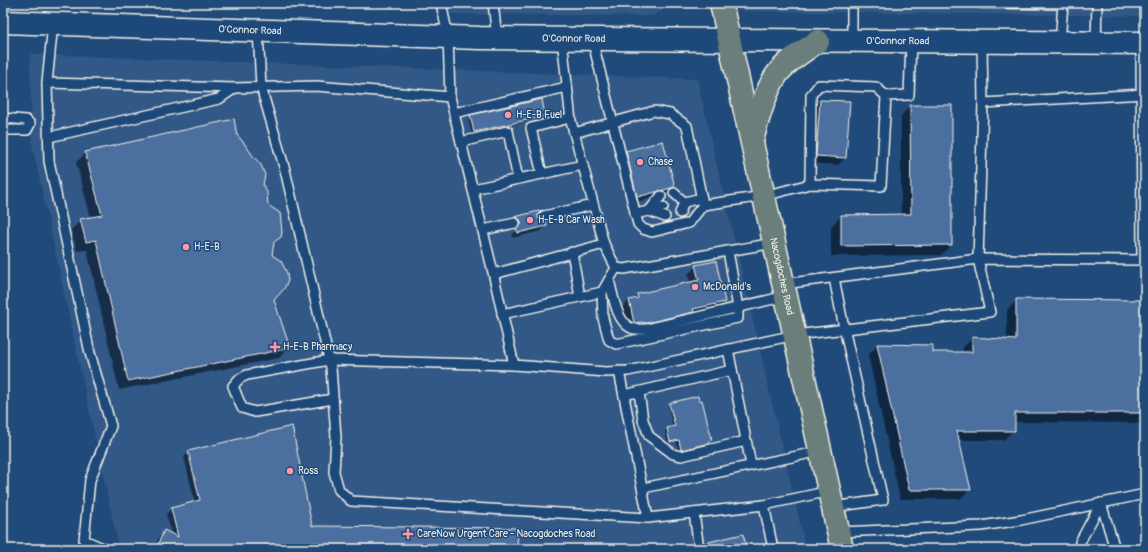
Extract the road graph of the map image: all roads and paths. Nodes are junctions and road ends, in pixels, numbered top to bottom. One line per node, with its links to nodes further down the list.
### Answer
1 (441, 3): 11 (lane)
2 (493, 3): 12 (lane)
3 (721, 3): 15 (main road, Nacogdoches Road)
4 (852, 3): 17 (lane)
5 (981, 3): 7 (lane)
6 (1097, 3): 21 (lane)
7 (1063, 4): 20 (lane)
8 (3, 22): 9 (main road, O'Connor Road)
9 (53, 23): 10 (main road, O'Connor Road); 23 (lane)
10 (258, 30): 11 (main road, O'Connor Road); 24 (lane)
11 (448, 36): 12 (main road, O'Connor Road); 29 (lane)
12 (497, 38): 13 (main road, O'Connor Road)
13 (562, 39): 14 (main road, O'Connor Road); 25 (lane)
14 (592, 39): 15 (main road, O'Connor Road); 35 (lane)
15 (729, 41): 16 (main road, O'Connor Road); 40 (main road, Nacogdoches Road)
16 (818, 41): 17 (main road, O'Connor Road); 40 (main road)
17 (852, 42): 18 (main road, O'Connor Road)
18 (911, 42): 19 (main road, O'Connor Road); 28 (lane)
19 (982, 42): 20 (main road, O'Connor Road); 30 (lane)
20 (1060, 43): 21 (main road, O'Connor Road)
21 (1096, 43): 22 (main road, O'Connor Road)
22 (1143, 43): 27 (lane)
23 (47, 84): 26 (lane); 34 (lane)
24 (261, 87): 26 (lane); 29 (lane); 77 (lane)
25 (567, 87): 31 (lane); 33 (lane)
26 (235, 88): 39 (lane)
27 (1143, 94): 30 (lane); 64 (lane)
28 (886, 96): 45 (lane); 45 (lane)
29 (450, 97): 31 (lane)
30 (983, 103): 63 (lane)
31 (454, 113): 41 (lane)
32 (3, 118): 36 (lane)
33 (570, 118): 38 (lane); 43 (lane)
34 (48, 121): 36 (lane); 39 (lane)
35 (612, 123): 38 (lane); 50 (lane); 54 (lane)
36 (30, 124): 37 (lane)
37 (3, 130)
38 (574, 133): 42 (lane)
39 (49, 137): 95 (lane)
40 (752, 141): 49 (main road, Nacogdoches Road)
41 (462, 142): 44 (lane); 46 (lane)
42 (582, 165): 43 (lane); 51 (lane)
43 (542, 174): 44 (lane)
44 (518, 179): 46 (lane)
45 (810, 184): 49 (lane)
46 (473, 189): 58 (lane)
47 (674, 192): 50 (lane)
48 (661, 196): 53 (lane)
49 (764, 196): 50 (lane); 59 (main road, Nacogdoches Road)
50 (702, 202): 54 (lane)
51 (593, 205): 55 (lane); 60 (lane)
52 (663, 207): 53 (lane)
53 (649, 211): 54 (lane); 56 (lane)
54 (635, 214)
55 (544, 216)
56 (665, 217)
57 (515, 223): 58 (lane)
58 (483, 230): 66 (lane)
59 (774, 243): 61 (lane); 69 (main road, Nacogdoches Road)
60 (604, 244): 62 (lane); 65 (lane)
61 (728, 251): 65 (lane); 72 (lane)
62 (572, 252): 66 (lane); 71 (lane)
63 (978, 259): 64 (lane); 67 (lane); 74 (lane)
64 (1143, 260)
65 (616, 268): 68 (lane)
66 (494, 274): 73 (lane)
67 (834, 278): 69 (lane); 74 (lane)
68 (609, 280): 70 (lane); 72 (lane)
69 (785, 290): 72 (lane); 75 (main road, Nacogdoches Road)
70 (602, 292): 71 (lane); 72 (lane)
71 (580, 297): 73 (lane)
72 (738, 308)
73 (502, 314): 78 (lane)
74 (844, 328): 75 (lane); 89 (lane)
75 (795, 335): 76 (lane); 85 (main road, Nacogdoches Road)
76 (728, 349): 79 (lane); 80 (lane)
77 (329, 360): 78 (lane); 83 (lane); 83 (lane)
78 (514, 365): 80 (lane)
79 (732, 370): 81 (lane); 84 (lane)
80 (619, 371): 82 (lane)
81 (639, 392): 82 (lane); 84 (lane)
82 (624, 395): 87 (lane)
83 (333, 399): 93 (lane)
84 (746, 441): 86 (lane)
85 (821, 450): 86 (lane); 89 (main road, Nacogdoches Road)
86 (751, 465): 87 (lane)
87 (643, 488): 93 (lane)
88 (1145, 494): 90 (lane)
89 (832, 499): 91 (lane); 94 (main road, Nacogdoches Road)
90 (1101, 504): 94 (lane); 98 (lane); 99 (lane)
91 (764, 505): 92 (lane); 97 (lane)
92 (694, 513): 93 (lane); 96 (lane)
93 (648, 518)
94 (840, 540)
95 (105, 549)
96 (699, 549)
97 (773, 549)
98 (1080, 549)
99 (1115, 549)

